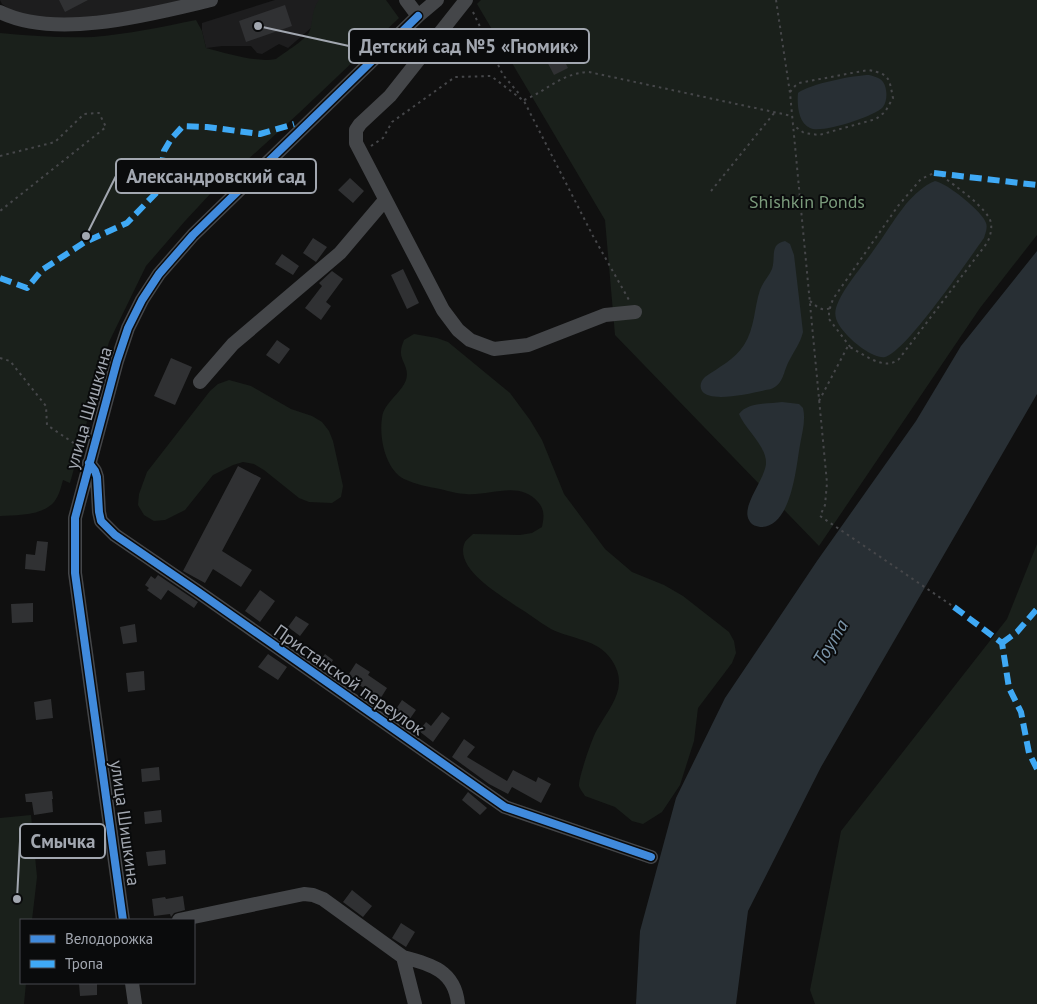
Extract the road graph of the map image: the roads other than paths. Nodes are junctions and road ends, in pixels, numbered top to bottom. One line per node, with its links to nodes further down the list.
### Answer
1 (211, 0): 5 (street)
2 (406, 0): 6 (street)
3 (438, 0): 6 (street, улица Шишкина)
4 (469, 4): 7 (street)
5 (0, 12)
6 (418, 16): 10 (street, улица Шишкина)
7 (385, 200): 8 (street); 9 (street)
8 (635, 312)
9 (200, 382)
10 (89, 463): 11 (street, Пристанской переулок); 12 (street, улица Шишкина)
11 (651, 857)
12 (123, 919)
13 (184, 919): 14 (street)
14 (403, 957): 17 (street); 18 (street)
15 (132, 984): 16 (street)
16 (135, 1004)
17 (415, 1004)
18 (458, 1004)

